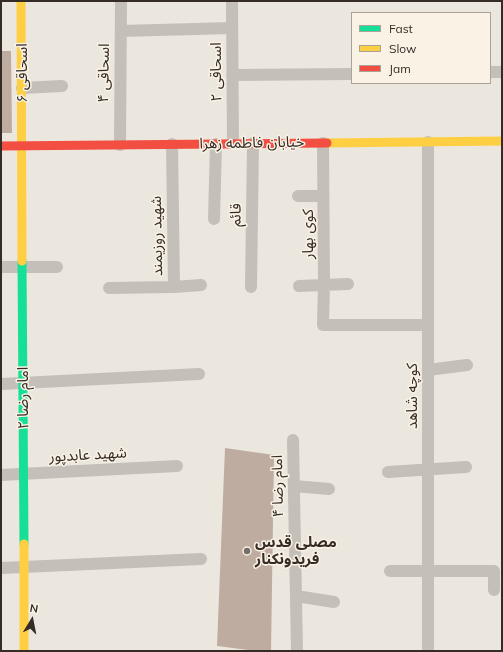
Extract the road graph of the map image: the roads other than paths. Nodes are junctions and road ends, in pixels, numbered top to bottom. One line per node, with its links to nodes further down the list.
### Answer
1 (21, 1): 11 (street, اسحاقی ۶)
2 (121, 1): 5 (street, اسحاقی ۴)
3 (232, 1): 4 (street, اسحاقی ۲)
4 (232, 28): 5 (street); 9 (street, اسحاقی ۲)
5 (121, 31): 17 (street, اسحاقی ۴)
6 (491, 72): 7 (street)
7 (502, 72)
8 (351, 74): 9 (street)
9 (232, 75): 14 (street, اسحاقی ۲)
10 (62, 86): 11 (street)
11 (22, 88): 21 (street, اسحاقی ۶)
12 (502, 141): 13 (street, خیابان فاطمه زهرا)
13 (428, 142): 16 (street, خیابان فاطمه زهرا); 35 (street, کوچه شاهد)
14 (233, 143): 15 (street, خیابان فاطمه زهرا); 19 (street, خیابان فاطمه زهرا)
15 (253, 143): 16 (street, خیابان فاطمه زهرا); 33 (street, قائم)
16 (323, 143): 23 (street, کوی بهار)
17 (120, 144): 18 (street, خیابان فاطمه زهرا); 21 (street, خیابان فاطمه زهرا)
18 (172, 144): 19 (street, خیابان فاطمه زهرا); 32 (street, شهید روزیمند)
19 (216, 144): 24 (street)
20 (1, 146): 21 (street, خیابان فاطمه زهرا)
21 (22, 146): 25 (street, امام رضا ۲)
22 (298, 196): 23 (street)
23 (324, 196): 30 (street, کوی بهار)
24 (214, 219)
25 (22, 267): 26 (street); 27 (street); 39 (street, امام رضا ۲)
26 (57, 267)
27 (1, 268)
28 (348, 284): 30 (street)
29 (201, 285): 32 (street)
30 (324, 285): 31 (street); 35 (street, کوی بهار)
31 (299, 286)
32 (174, 287): 34 (street, شهید روزیمند)
33 (251, 287)
34 (109, 288)
35 (428, 325): 37 (street, کوچه شاهد)
36 (466, 366): 37 (street)
37 (428, 370): 44 (street, کوچه شاهد)
38 (198, 374): 39 (street)
39 (23, 383): 40 (street); 46 (street, امام رضا ۲)
40 (1, 384)
41 (293, 440): 48 (street, امام رضا ۴)
42 (177, 466): 46 (street, شهید عابدپور)
43 (466, 467): 44 (street)
44 (428, 470): 45 (street); 54 (street, کوچه شاهد)
45 (388, 472)
46 (23, 474): 47 (street, شهید عابدپور); 51 (street, امام رضا ۲)
47 (1, 475)
48 (294, 486): 49 (street); 56 (street, امام رضا ۴)
49 (329, 489)
50 (202, 559): 51 (street)
51 (23, 567): 52 (street); 58 (street, امام رضا ۲)
52 (1, 568)
53 (390, 571): 54 (street)
54 (428, 571): 55 (street); 60 (street, کوچه شاهد)
55 (494, 590)
56 (296, 596): 57 (street); 59 (street, امام رضا ۴)
57 (334, 602)
58 (24, 651)
59 (298, 651)
60 (428, 651)

